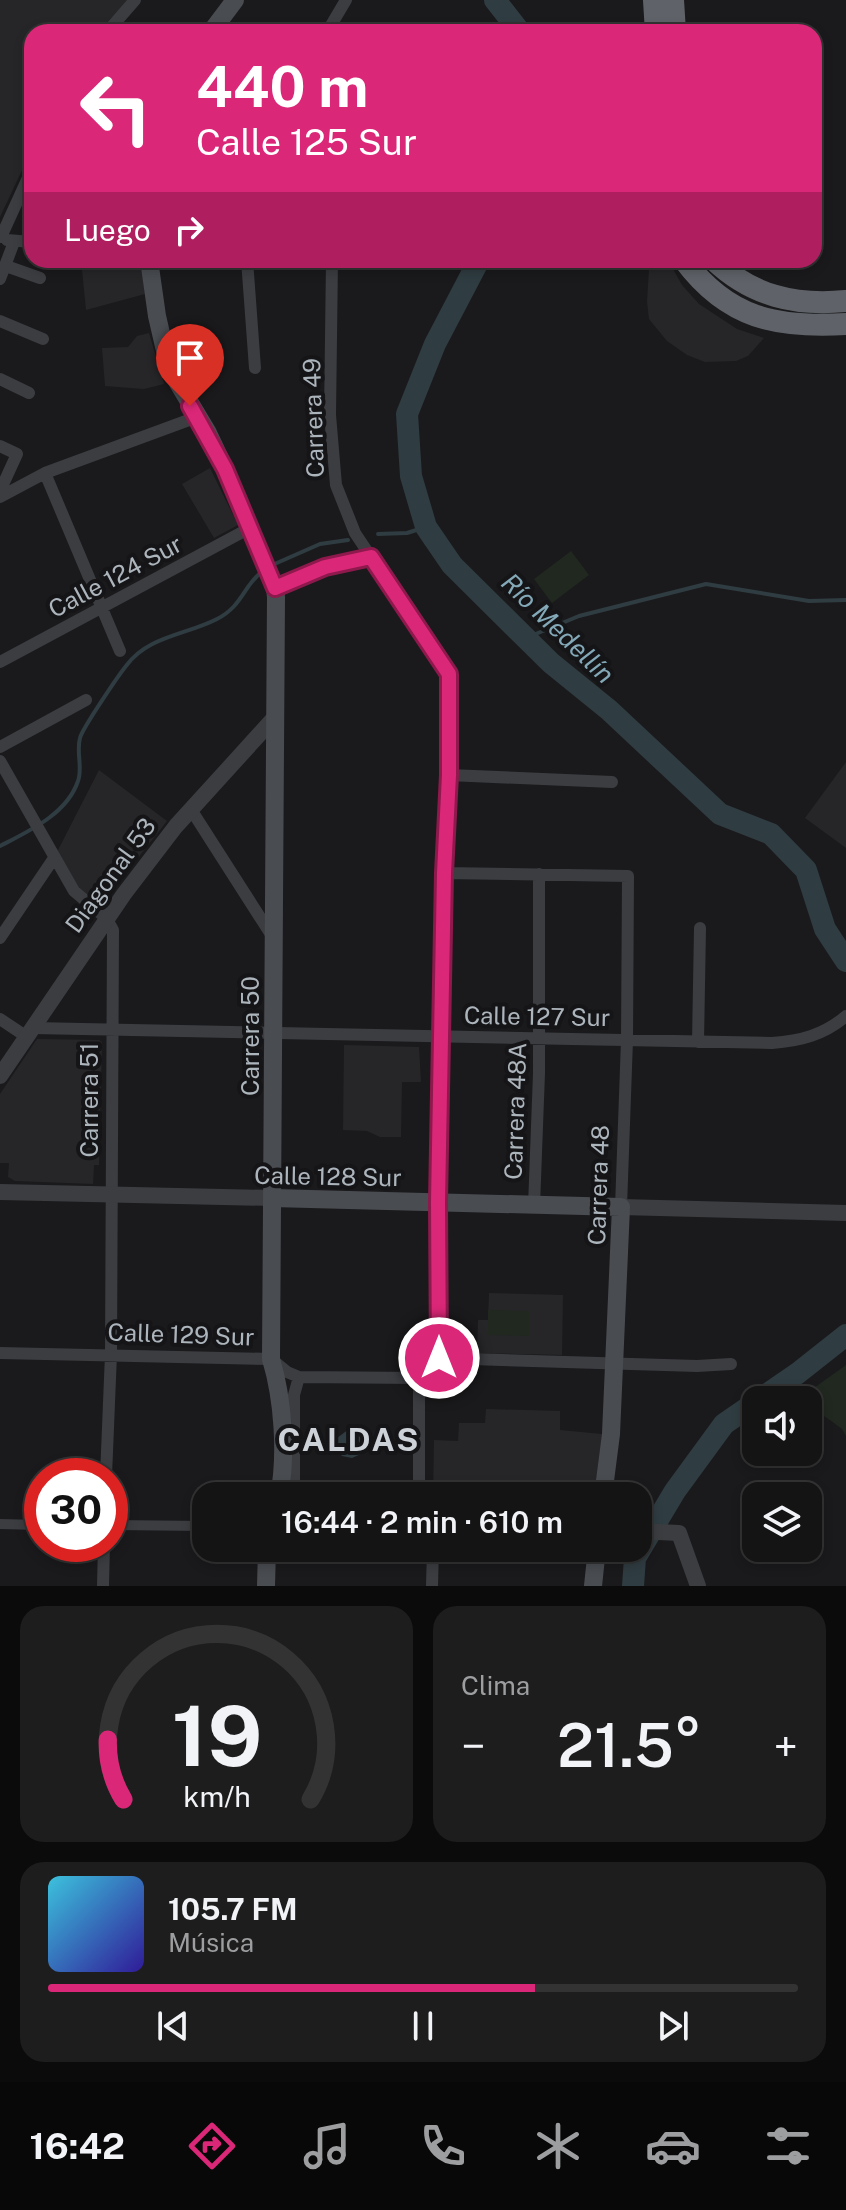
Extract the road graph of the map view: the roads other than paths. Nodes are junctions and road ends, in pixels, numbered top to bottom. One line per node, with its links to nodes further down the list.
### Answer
1 (135, 0): 6 (street)
2 (235, 0): 7 (main road)
3 (346, 0): 8 (street)
4 (654, 0): 9 (highway)
5 (673, 0): 10 (highway)
6 (114, 24)
7 (217, 24)
8 (332, 24)
9 (656, 24)
10 (674, 24)
11 (24, 186): 12 (street)
12 (0, 237): 13 (street)
13 (14, 242): 14 (street); 15 (street)
14 (24, 242)
15 (6, 266): 21 (street); 22 (street)
16 (150, 268): 30 (main road)
17 (248, 268): 27 (street)
18 (332, 268): 36 (street, Carrera 49)
19 (691, 268): 25 (highway)
20 (724, 268): 23 (highway)
21 (40, 278)
22 (0, 279)
23 (846, 301)
24 (0, 321): 26 (street)
25 (846, 324)
26 (43, 339)
27 (255, 368)
28 (0, 379): 29 (street)
29 (29, 393)
30 (197, 417): 32 (street); 35 (main road)
31 (0, 446): 33 (street)
32 (45, 473): 34 (street); 38 (street)
33 (0, 491)
34 (0, 497)
35 (250, 528): 37 (main road); 38 (street, Calle 124 Sur)
36 (371, 557): 37 (street); 45 (street, Carrera 49)
37 (272, 583): 42 (main road, Carrera 50)
38 (102, 608): 39 (street); 40 (street, Calle 124 Sur)
39 (120, 651)
40 (0, 662)
41 (86, 700): 43 (street)
42 (276, 716): 47 (street, Diagonal 53); 54 (main road, Carrera 50)
43 (0, 747)
44 (0, 761): 48 (street)
45 (449, 775): 46 (street); 49 (street, Carrera 49)
46 (612, 782)
47 (192, 811): 51 (street, Diagonal 53); 54 (street)
48 (54, 858): 51 (street); 53 (street)
49 (444, 873): 50 (street); 60 (street, Carrera 49)
50 (539, 874): 61 (street, Carrera 48A); 62 (street, Carrera 48)
51 (107, 919): 57 (street, Carrera 51); 58 (street, Diagonal 53)
52 (700, 928): 63 (street)
53 (0, 938)
54 (275, 940): 59 (main road, Carrera 50)
55 (846, 1016): 63 (street, Calle 127 Sur)
56 (0, 1019): 58 (street)
57 (111, 1030): 58 (street, Calle 127 Sur); 59 (street, Calle 127 Sur); 66 (street, Carrera 51)
58 (30, 1033): 64 (street, Diagonal 53)
59 (275, 1033): 60 (street, Calle 127 Sur); 67 (main road, Carrera 50)
60 (441, 1036): 61 (street, Calle 127 Sur); 68 (street, Carrera 49)
61 (539, 1038): 62 (street, Calle 127 Sur); 69 (street, Carrera 48A)
62 (627, 1040): 63 (street, Calle 127 Sur); 70 (street, Carrera 48)
63 (698, 1042)
64 (0, 1076)
65 (0, 1192): 66 (street, Calle 128 Sur)
66 (110, 1195): 67 (street, Calle 128 Sur); 73 (street, Carrera 51)
67 (272, 1198): 68 (main road, Calle 128 Sur); 75 (main road, Carrera 50)
68 (438, 1202): 69 (main road, Calle 128 Sur); 74 (street, Carrera 49)
69 (534, 1206): 70 (main road, Calle 128 Sur)
70 (621, 1207): 71 (street, Calle 128 Sur); 76 (main road, Carrera 48)
71 (846, 1213)
72 (0, 1353): 73 (street, Calle 129 Sur)
73 (111, 1354): 75 (street, Calle 129 Sur); 80 (street, Carrera 51)
74 (439, 1358): 76 (street); 79 (street)
75 (271, 1359): 78 (street, Calle 129 Sur); 81 (main road, Carrera 50)
76 (614, 1364): 77 (street); 84 (main road, Carrera 48)
77 (731, 1364)
78 (299, 1377): 79 (street); 82 (street)
79 (419, 1378): 83 (street)
80 (107, 1458)
81 (280, 1482)
82 (294, 1482)
83 (416, 1482)
84 (605, 1482)
85 (0, 1524): 86 (street)
86 (24, 1525)
87 (128, 1525): 88 (street)
88 (192, 1526)
89 (652, 1531): 98 (street)
90 (104, 1562): 94 (street)
91 (267, 1562): 95 (main road)
92 (433, 1562): 96 (street)
93 (596, 1562): 97 (main road)
94 (103, 1586)
95 (266, 1586)
96 (432, 1586)
97 (593, 1586)
98 (698, 1586)

